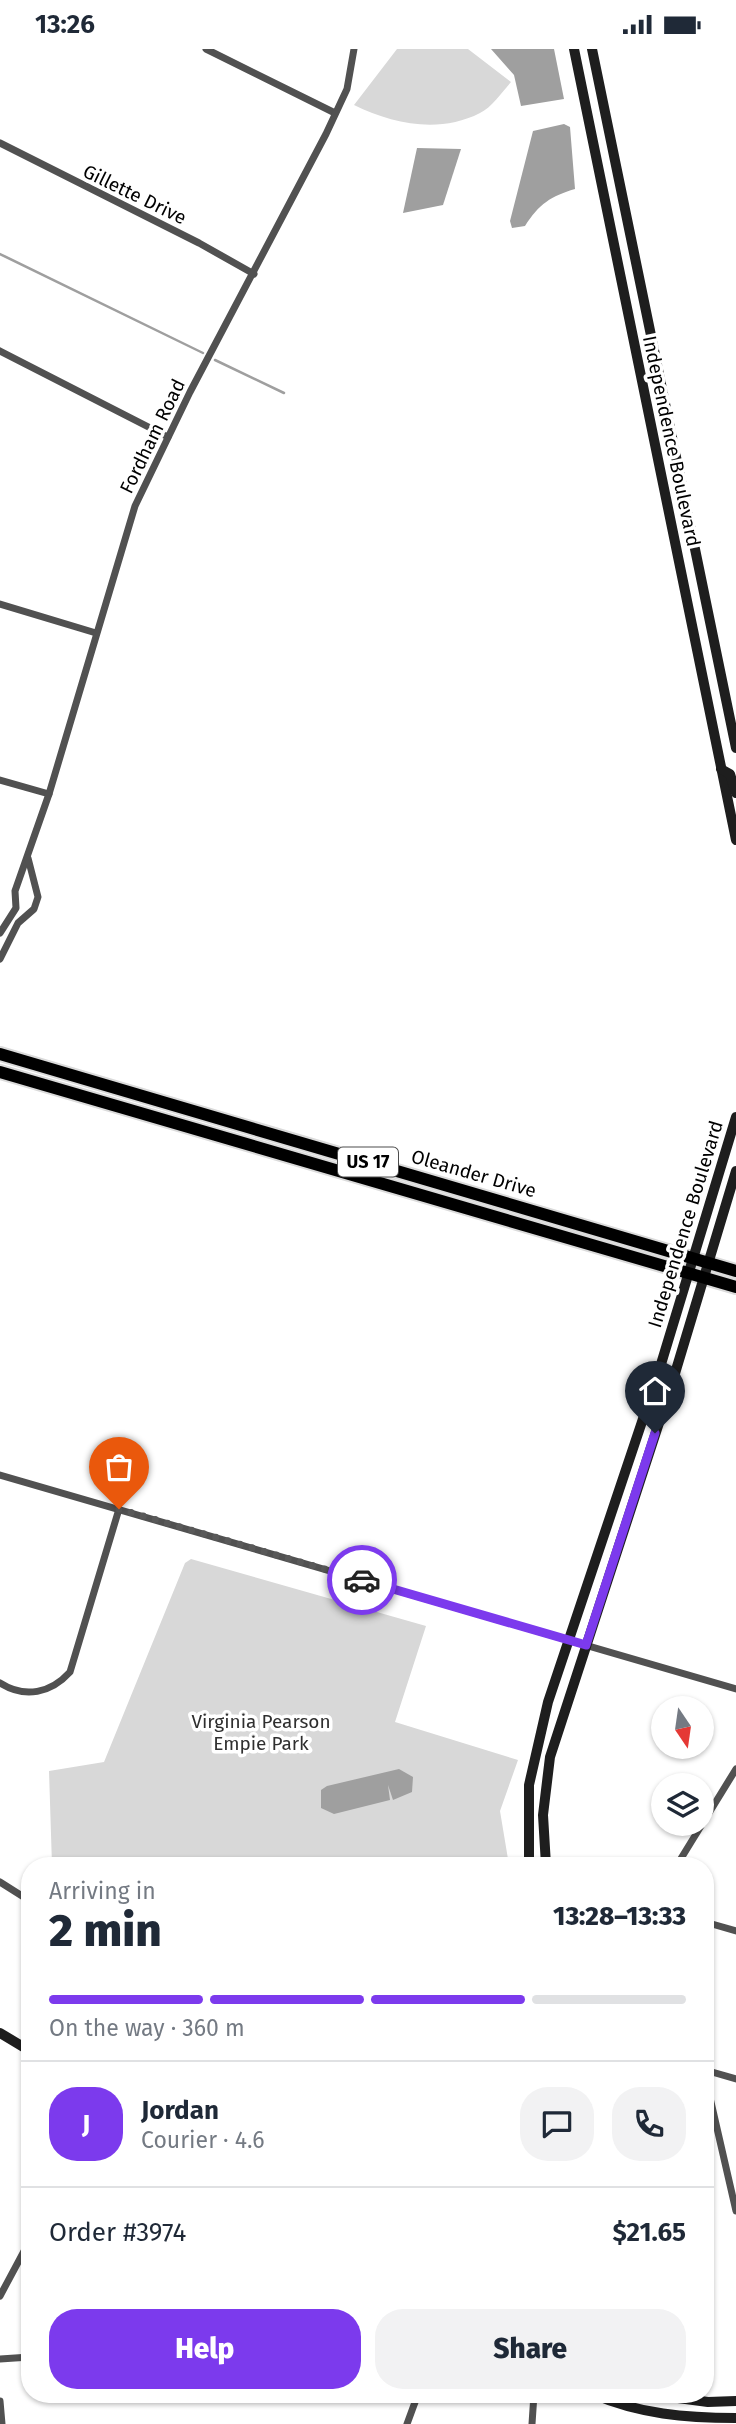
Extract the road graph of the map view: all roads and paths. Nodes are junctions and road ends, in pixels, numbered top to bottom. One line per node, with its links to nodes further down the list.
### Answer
1 (206, 49): 5 (street)
2 (354, 49): 5 (street, Fordham Road)
3 (574, 49): 13 (main road, Independence Boulevard)
4 (592, 49): 12 (main road, Independence Boulevard)
5 (335, 113): 7 (street, Fordham Road)
6 (0, 143): 7 (street, Gillette Drive)
7 (254, 274): 9 (street, Fordham Road)
8 (1, 354): 9 (street)
9 (168, 436): 11 (street, Fordham Road)
10 (0, 604): 11 (street)
11 (96, 633): 16 (street, Fordham Road)
12 (736, 748)
13 (721, 769): 15 (main road); 17 (main road, Independence Boulevard)
14 (0, 779): 16 (street)
15 (736, 793)
16 (49, 794): 18 (street, Fordham Road)
17 (736, 840)
18 (28, 858): 19 (street, Fordham Road); 20 (street)
19 (0, 933)
20 (0, 956)
21 (0, 1054): 25 (main road, Oleander Drive / US 17)
22 (0, 1072): 28 (main road, Oleander Drive / US 17)
23 (736, 1117): 25 (main road, Independence Boulevard)
24 (736, 1171): 26 (main road, Independence Boulevard)
25 (692, 1257): 26 (main road, Oleander Drive / US 17); 28 (main road, Independence Boulevard)
26 (708, 1263): 27 (main road, Oleander Drive / US 17); 29 (main road, Independence Boulevard)
27 (736, 1271)
28 (687, 1272): 29 (main road, Oleander Drive / US 17); 33 (main road, Independence Boulevard)
29 (703, 1278): 30 (main road, Oleander Drive / US 17); 34 (main road, Independence Boulevard)
30 (736, 1287)
31 (0, 1475): 32 (street)
32 (119, 1509): 33 (street); 35 (street)
33 (569, 1640): 34 (street); 38 (main road, Independence Boulevard)
34 (586, 1645): 36 (street); 39 (main road, Independence Boulevard)
35 (0, 1683)
36 (736, 1689)
37 (736, 1769): 40 (street)
38 (529, 1857)
39 (546, 1857)
40 (682, 1857)
41 (0, 1882): 42 (street)
42 (21, 1895)
43 (714, 1925): 44 (street)
44 (736, 1931)
45 (0, 2033): 46 (main road)
46 (21, 2046)
47 (714, 2072): 48 (street)
48 (736, 2078)
49 (714, 2115): 50 (street)
50 (736, 2211)
51 (21, 2257): 52 (street)
52 (0, 2296)
53 (21, 2358): 54 (street)
54 (0, 2359)
55 (714, 2399): 57 (main road)
56 (0, 2401): 66 (street)
57 (736, 2401)
58 (415, 2403): 67 (street)
59 (533, 2403): 68 (street)
60 (618, 2403): 63 (main road)
61 (682, 2403): 64 (main road)
62 (736, 2418): 65 (main road)
63 (664, 2419): 64 (main road)
64 (688, 2420): 65 (main road)
65 (720, 2421)
66 (2, 2424)
67 (407, 2424)
68 (532, 2424)

